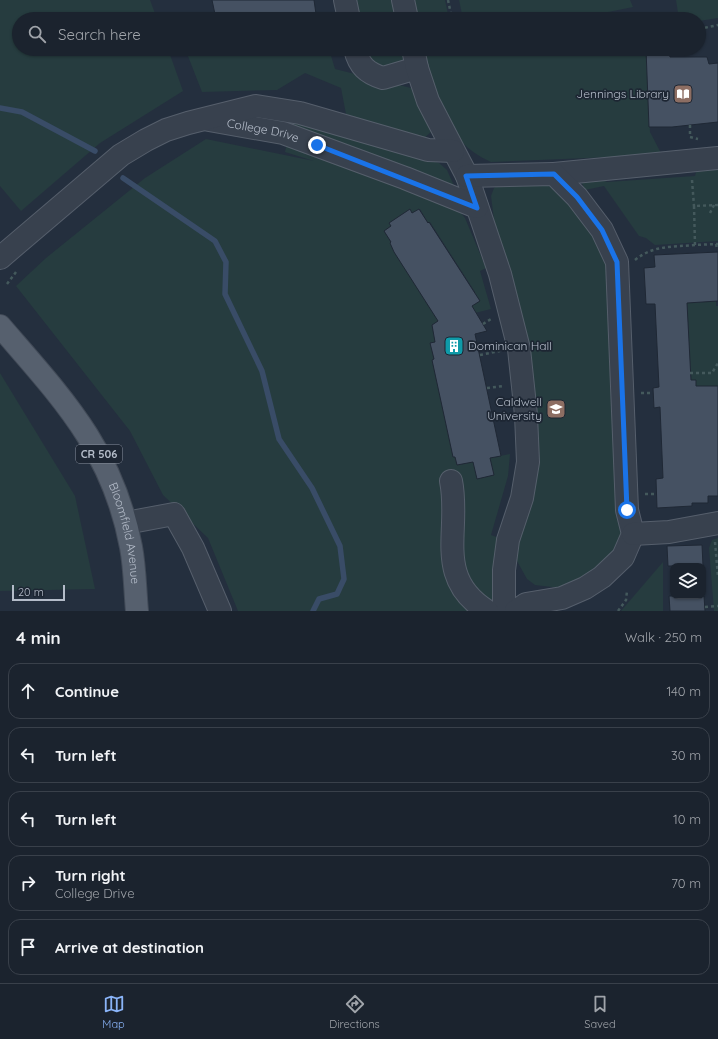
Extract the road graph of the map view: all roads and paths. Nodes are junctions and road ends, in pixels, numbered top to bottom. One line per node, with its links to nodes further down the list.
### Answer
1 (345, 0): 4 (lane)
2 (403, 0): 5 (lane)
3 (448, 0): 6 (path)
4 (348, 12)
5 (406, 12)
6 (451, 12)
7 (718, 25): 8 (path)
8 (706, 28)
9 (357, 56): 10 (lane)
10 (415, 59): 14 (lane)
11 (205, 119): 14 (lane, College Drive); 22 (lane, College Drive); 27 (lane, College Drive)
12 (690, 125): 13 (path)
13 (690, 139)
14 (453, 151): 17 (lane)
15 (718, 158): 16 (lane)
16 (554, 174): 17 (lane); 52 (lane)
17 (466, 176): 22 (lane)
18 (692, 178): 21 (path)
19 (714, 205): 20 (path); 21 (path); 23 (path)
20 (718, 205)
21 (694, 206): 25 (path)
22 (477, 208): 54 (lane)
23 (710, 213)
24 (717, 244): 25 (path); 26 (path)
25 (695, 245): 28 (path)
26 (717, 249)
27 (8, 264): 29 (path)
28 (633, 266)
29 (7, 284)
30 (492, 314): 31 (path)
31 (493, 318): 32 (path); 33 (path)
32 (483, 324)
33 (495, 325)
34 (0, 326): 50 (main road, Bloomfield Avenue / CR 506)
35 (499, 344): 36 (path)
36 (500, 351): 37 (path); 38 (path)
37 (480, 355)
38 (501, 358)
39 (718, 363): 40 (path)
40 (690, 374)
41 (504, 379): 42 (path)
42 (505, 386): 43 (path); 44 (path)
43 (488, 388)
44 (506, 393)
45 (636, 393): 46 (path)
46 (653, 393)
47 (450, 481): 61 (lane)
48 (641, 494): 49 (path)
49 (657, 494)
50 (126, 523): 59 (main road, Bloomfield Avenue / CR 506); 60 (lane)
51 (716, 523): 52 (lane); 53 (path)
52 (633, 534): 58 (lane)
53 (718, 576)
54 (504, 582): 58 (lane); 62 (lane)
55 (627, 591): 63 (path)
56 (718, 606): 57 (path)
57 (705, 607)
58 (525, 609)
59 (137, 611)
60 (220, 611)
61 (487, 611)
62 (504, 611)
63 (618, 611)

